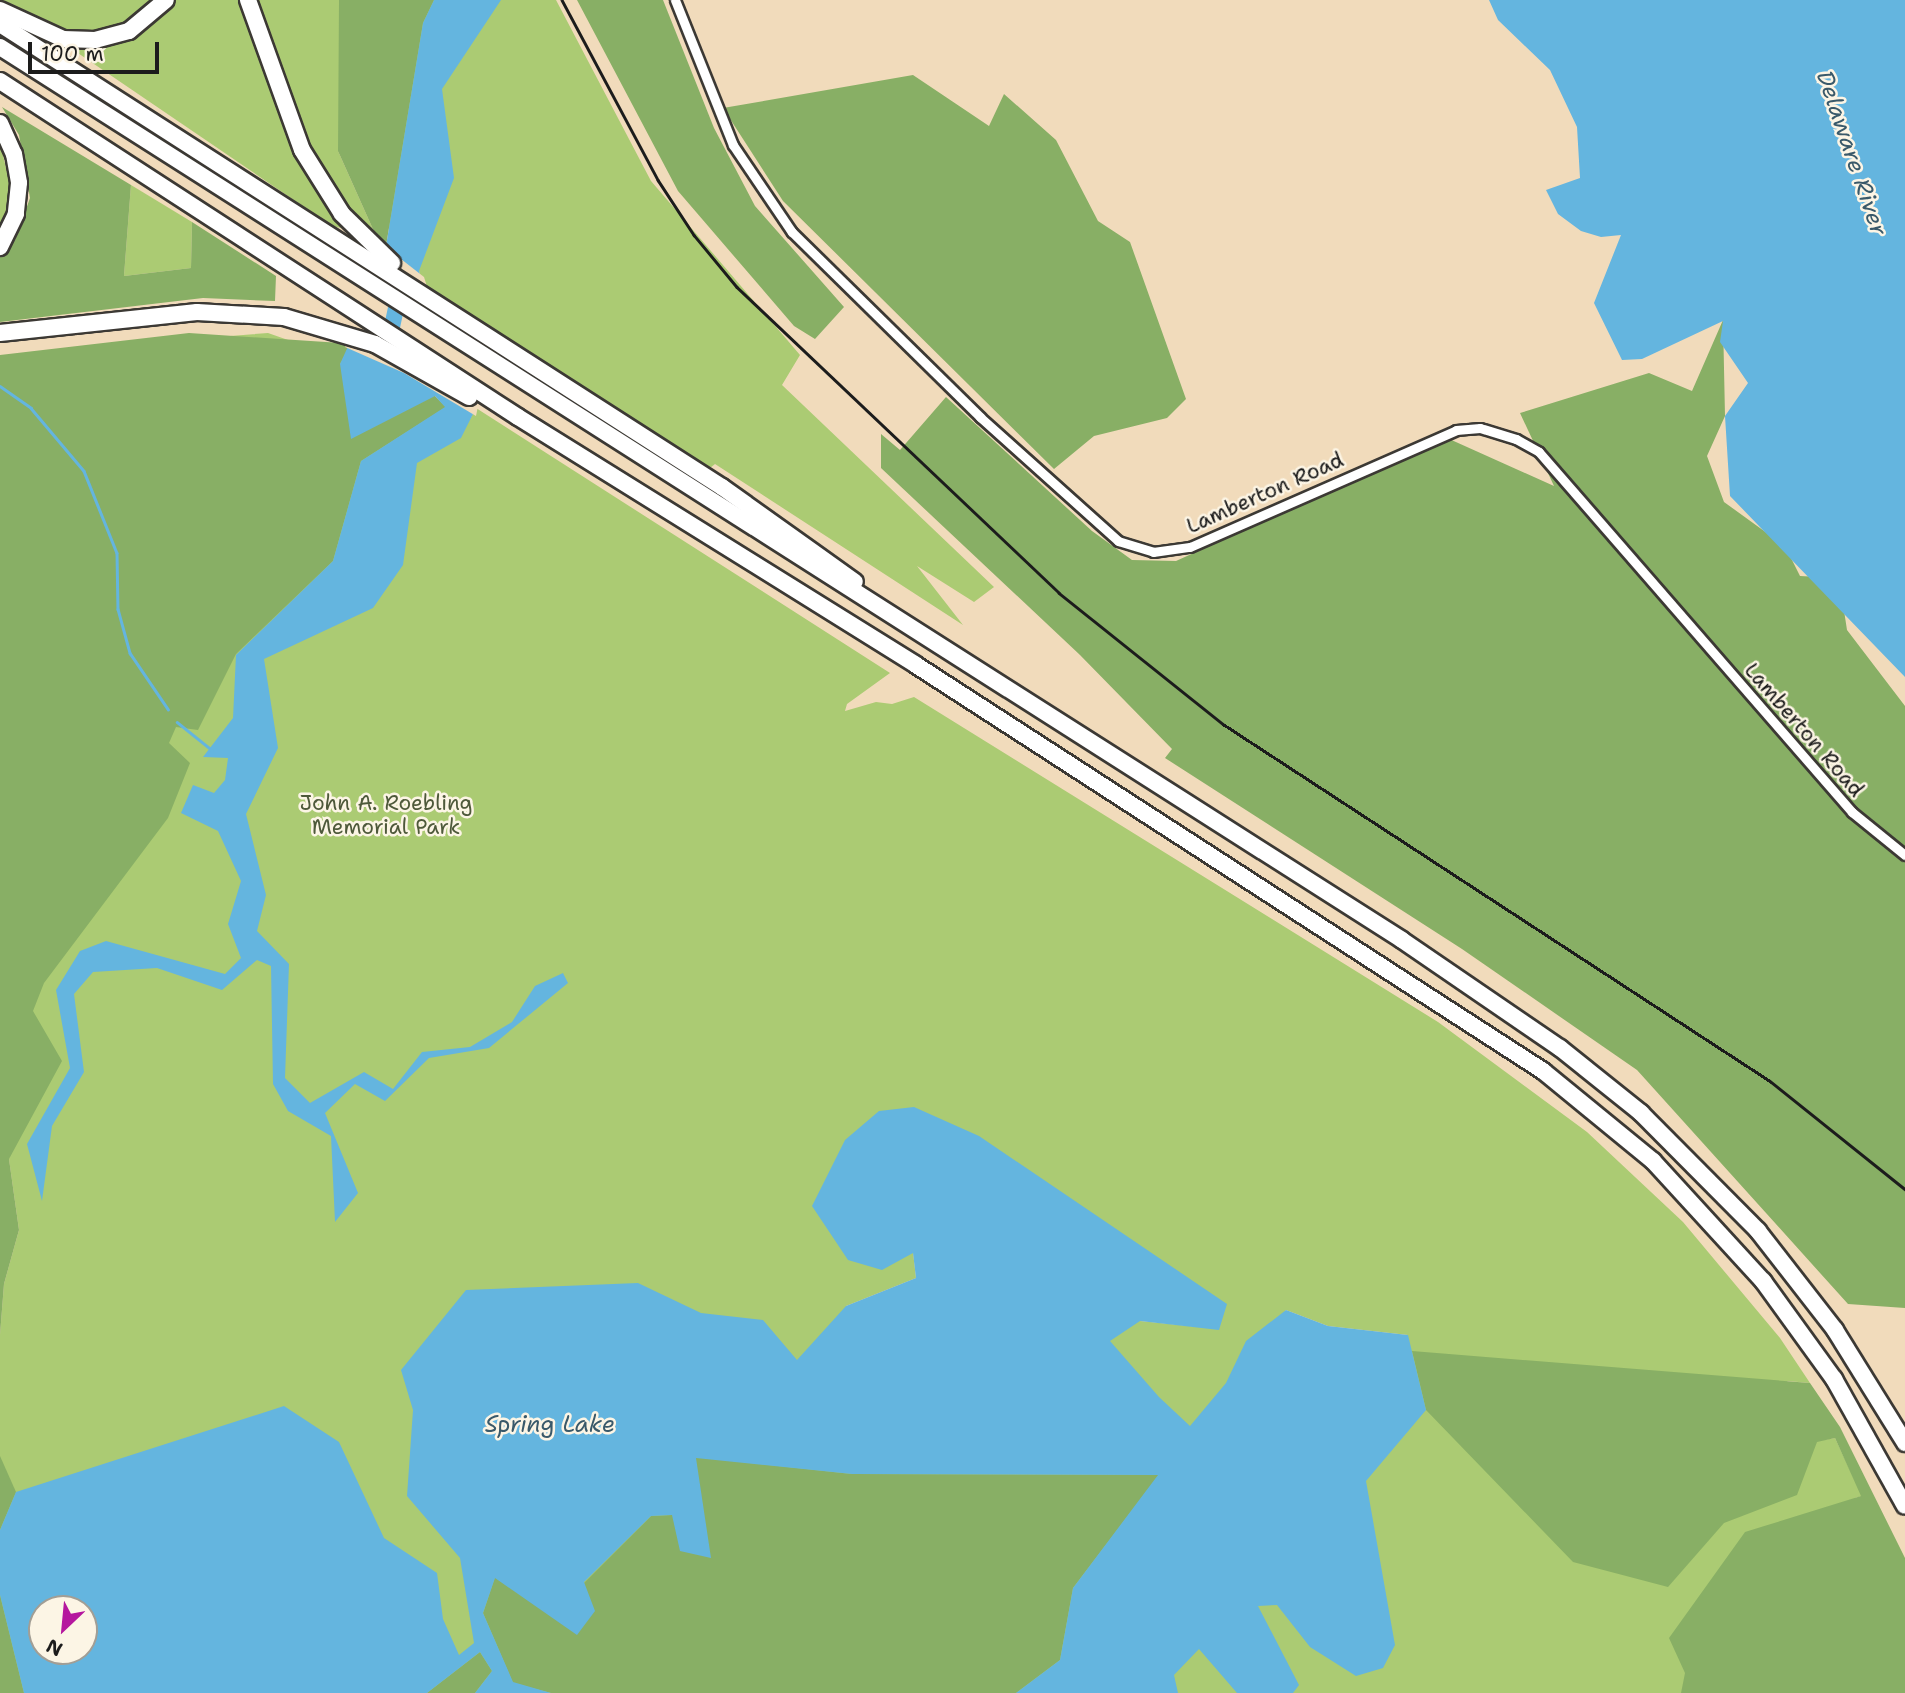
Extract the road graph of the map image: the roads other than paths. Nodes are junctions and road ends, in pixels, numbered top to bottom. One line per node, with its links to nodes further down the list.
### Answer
1 (166, 0): 4 (highway)
2 (248, 0): 9 (highway)
3 (675, 0): 16 (street, Lamberton Road)
4 (0, 10)
5 (0, 24): 9 (highway)
6 (0, 47): 15 (highway)
7 (0, 80): 14 (highway)
8 (0, 123): 10 (highway)
9 (357, 241): 15 (highway)
10 (0, 247)
11 (84, 325): 12 (highway); 13 (highway); 14 (highway)
12 (0, 333)
13 (0, 339)
14 (826, 609): 18 (highway)
15 (896, 618): 17 (highway)
16 (1905, 855)
17 (1904, 1441)
18 (1905, 1506)

